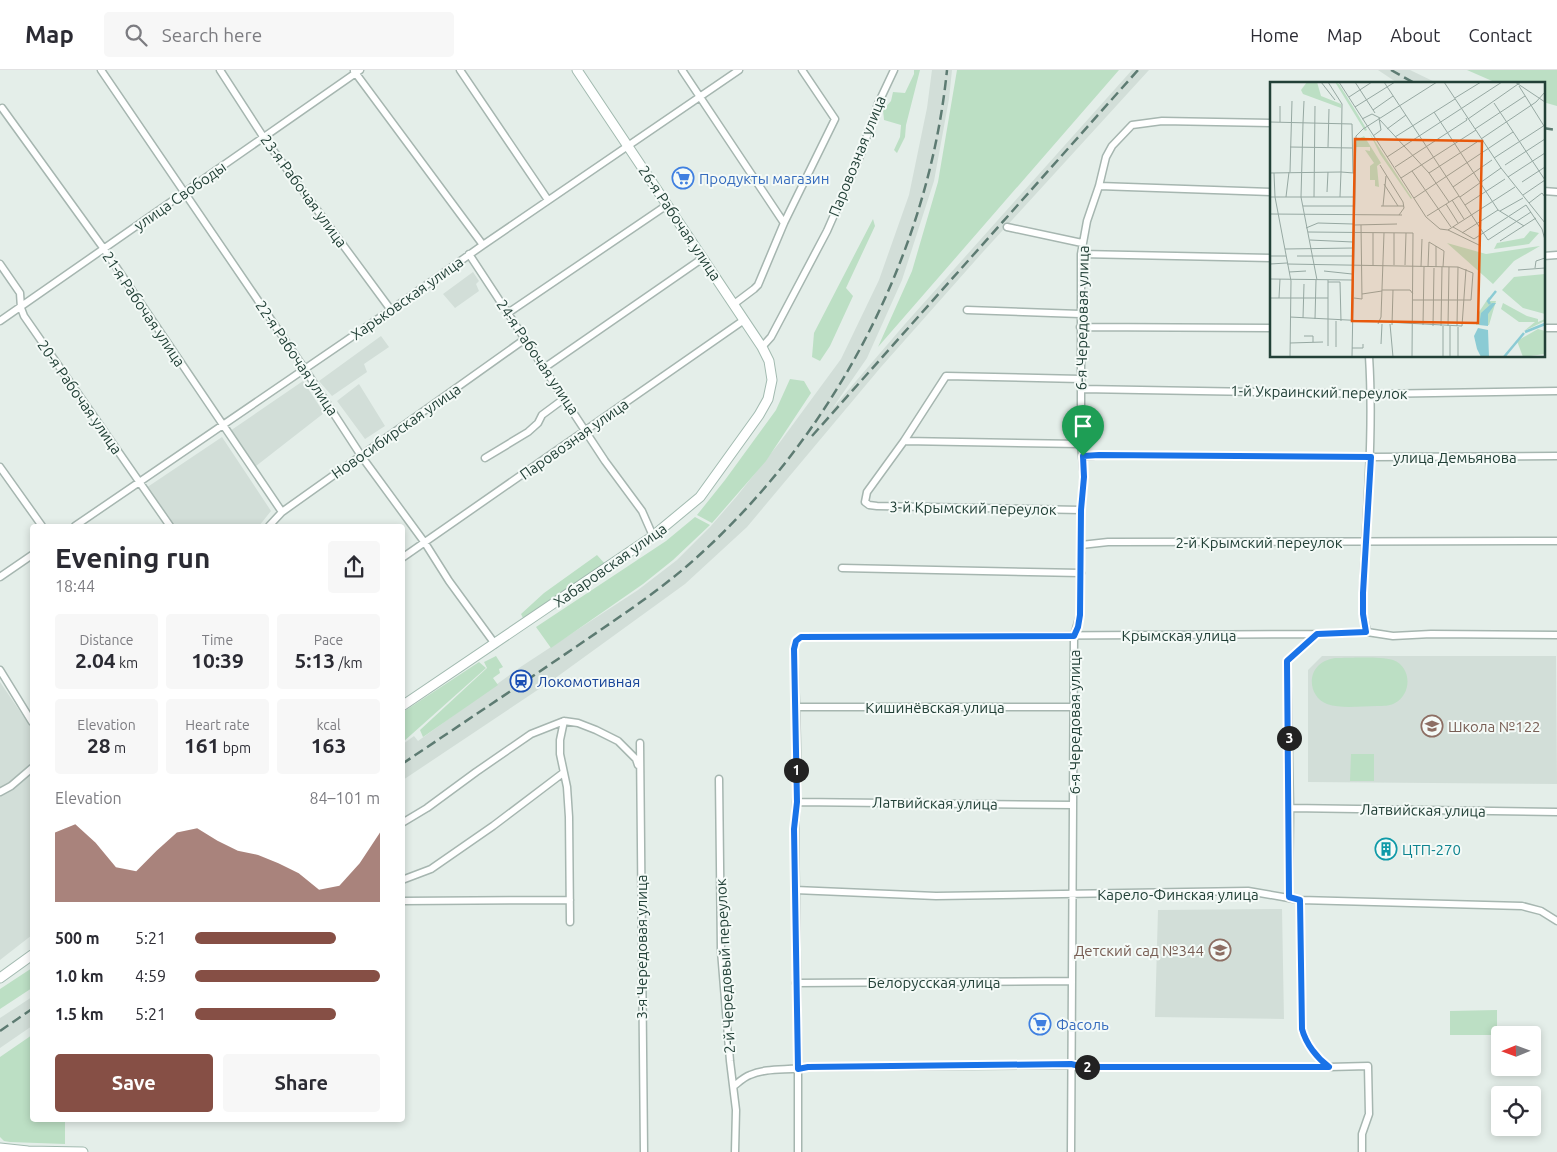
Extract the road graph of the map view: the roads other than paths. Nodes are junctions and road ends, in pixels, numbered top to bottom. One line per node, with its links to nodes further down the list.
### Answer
1 (101, 70): 17 (street, 22-я Рабочая улица)
2 (220, 70): 13 (street, 23-я Рабочая улица)
3 (460, 70): 20 (street)
4 (577, 70): 14 (main road, 26-я Рабочая улица)
5 (682, 70): 10 (street)
6 (739, 70): 10 (street, Харьковская улица)
7 (802, 70): 22 (street)
8 (894, 70): 47 (street, Паровозная улица)
9 (356, 71): 13 (street, улица Свободы); 25 (street)
10 (700, 97): 14 (street, Харьковская улица); 22 (street)
11 (2, 108): 26 (street, 21-я Рабочая улица)
12 (1270, 123): 15 (street, 6-я Чередовая улица)
13 (264, 138): 17 (street, улица Свободы); 36 (street, 23-я Рабочая улица)
14 (628, 146): 20 (street, Харьковская улица); 21 (main road, 26-я Рабочая улица)
15 (1099, 186): 18 (street); 24 (street, 6-я Чередовая улица)
16 (1544, 191): 19 (street)
17 (185, 192): 26 (street, улица Свободы); 49 (street, 22-я Рабочая улица)
18 (1270, 192)
19 (1557, 192)
20 (548, 200): 25 (street, Харьковская улица)
21 (668, 205): 31 (main road, 26-я Рабочая улица); 38 (street)
22 (784, 223): 34 (street)
23 (1007, 227): 24 (street)
24 (1082, 243): 28 (street, 6-я Чередовая улица)
25 (483, 245): 27 (street, Харьковская улица)
26 (104, 249): 35 (street, улица Свободы); 57 (street, 21-я Рабочая улица)
27 (469, 254): 36 (street, Харьковская улица); 38 (street, 24-я Рабочая улица)
28 (1081, 254): 32 (street); 39 (street, 6-я Чередовая улица)
29 (1544, 256): 30 (street)
30 (1557, 256)
31 (703, 258): 34 (main road, 26-я Рабочая улица); 50 (street)
32 (1270, 258)
33 (0, 264): 35 (street, 20-я Рабочая улица)
34 (734, 304): 40 (main road, 26-я Рабочая улица)
35 (21, 308): 41 (street, улица Свободы); 67 (street, 20-я Рабочая улица)
36 (391, 310): 49 (street, Харьковская улица)
37 (967, 310): 39 (street)
38 (508, 313): 46 (street, 24-я Рабочая улица)
39 (1080, 314): 42 (street, 6-я Чередовая улица)
40 (744, 320): 47 (main road, 26-я Рабочая улица); 58 (street, Паровозная улица)
41 (0, 321)
42 (1080, 327): 43 (street); 51 (street, 6-я Чередовая улица)
43 (1270, 328)
44 (1544, 328): 45 (street)
45 (1557, 328)
46 (525, 339): 50 (street, 24-я Рабочая улица); 61 (street, Новосибирская улица)
47 (762, 347): 52 (main road, 26-я Рабочая улица)
48 (1369, 358): 55 (street)
49 (304, 368): 57 (street, Харьковская улица); 61 (street, 22-я Рабочая улица)
50 (544, 368): 56 (street, 24-я Рабочая улица)
51 (1081, 379): 53 (street, 6-я Чередовая улица); 59 (street)
52 (772, 380): 74 (main road, Хабаровская улица)
53 (1082, 389): 55 (street, 1-й Украинский переулок); 60 (street, 6-я Чередовая улица)
54 (1557, 392): 55 (street, 1-й Украинский переулок)
55 (1372, 394): 64 (street)
56 (565, 398): 58 (street, 24-я Рабочая улица); 65 (street)
57 (222, 425): 67 (street, Харьковская улица); 69 (street, 21-я Рабочая улица)
58 (586, 431): 74 (street, 24-я Рабочая улица); 77 (street, Паровозная улица)
59 (904, 441): 60 (street); 68 (street, 3-й Крымский переулок)
60 (1081, 444): 62 (street, 6-я Чередовая улица)
61 (362, 456): 69 (street, Новосибирская улица); 77 (street, 22-я Рабочая улица)
62 (1083, 456): 64 (street, улица Демьянова); 68 (street, 6-я Чередовая улица)
63 (1557, 456): 64 (street, улица Демьянова)
64 (1371, 457): 75 (street)
65 (485, 458)
66 (0, 467): 70 (street)
67 (139, 482): 71 (street, Харьковская улица); 72 (street, 20-я Рабочая улица)
68 (1081, 510): 78 (street, 6-я Чередовая улица)
69 (282, 512): 73 (street, Новосибирская улица)
70 (41, 524)
71 (78, 524)
72 (169, 524)
73 (271, 524)
74 (653, 536): 88 (main road, Хабаровская улица)
75 (1365, 541): 76 (street, 2-й Крымский переулок); 78 (street, 2-й Крымский переулок); 84 (street)
76 (1557, 541)
77 (425, 543): 80 (street, Паровозная улица); 88 (street, 22-я Рабочая улица)
78 (1081, 546): 82 (street, 6-я Чередовая улица)
79 (30, 556): 83 (street)
80 (405, 556)
81 (842, 568): 82 (street)
82 (1081, 573): 87 (street, 6-я Чередовая улица)
83 (0, 576)
84 (1366, 632): 85 (street, Крымская улица); 86 (street, Крымская улица)
85 (1317, 634): 87 (street, Крымская улица); 103 (street)
86 (1557, 634)
87 (1074, 636): 91 (street, Крымская улица); 92 (street, 6-я Чередовая улица)
88 (495, 644): 90 (main road, Хабаровская улица)
89 (0, 670): 93 (street)
90 (405, 704)
91 (796, 707): 92 (street, Кишинёвская улица); 101 (street)
92 (1074, 707): 102 (street, 6-я Чередовая улица)
93 (30, 719)
94 (564, 721): 97 (street); 98 (street); 105 (street)
95 (640, 743): 97 (street, 3-я Чередовая улица)
96 (30, 770): 100 (street)
97 (640, 771): 125 (street, 3-я Чередовая улица)
98 (563, 773): 106 (street); 110 (street)
99 (719, 778): 122 (street, 2-й Чередовый переулок)
100 (0, 792)
101 (797, 802): 102 (street, Латвийская улица); 107 (street)
102 (1073, 805): 108 (street, 6-я Чередовая улица)
103 (1290, 808): 104 (street, Латвийская улица); 109 (street)
104 (1557, 812)
105 (405, 820)
106 (405, 879)
107 (795, 890): 108 (street, Карело-Финская улица); 118 (street)
108 (1072, 894): 109 (street, Карело-Финская улица); 117 (street, 6-я Чередовая улица)
109 (1289, 897): 111 (street, Карело-Финская улица)
110 (570, 900): 112 (street); 114 (street)
111 (1300, 900): 113 (street, Карело-Финская улица); 120 (street)
112 (405, 901)
113 (1557, 921)
114 (570, 922)
115 (30, 956): 116 (main road)
116 (0, 978)
117 (1072, 981): 118 (street, Белорусская улица); 119 (street, 6-я Чередовая улица)
118 (796, 983): 121 (street)
119 (1071, 1064): 120 (street); 121 (street); 128 (street, 6-я Чередовая улица)
120 (1329, 1067): 129 (street)
121 (798, 1069): 122 (street); 127 (street)
122 (734, 1086): 126 (street, 2-й Чередовый переулок)
123 (0, 1148): 124 (main road)
124 (83, 1152)
125 (644, 1152)
126 (735, 1152)
127 (798, 1152)
128 (1071, 1152)
129 (1362, 1152)

